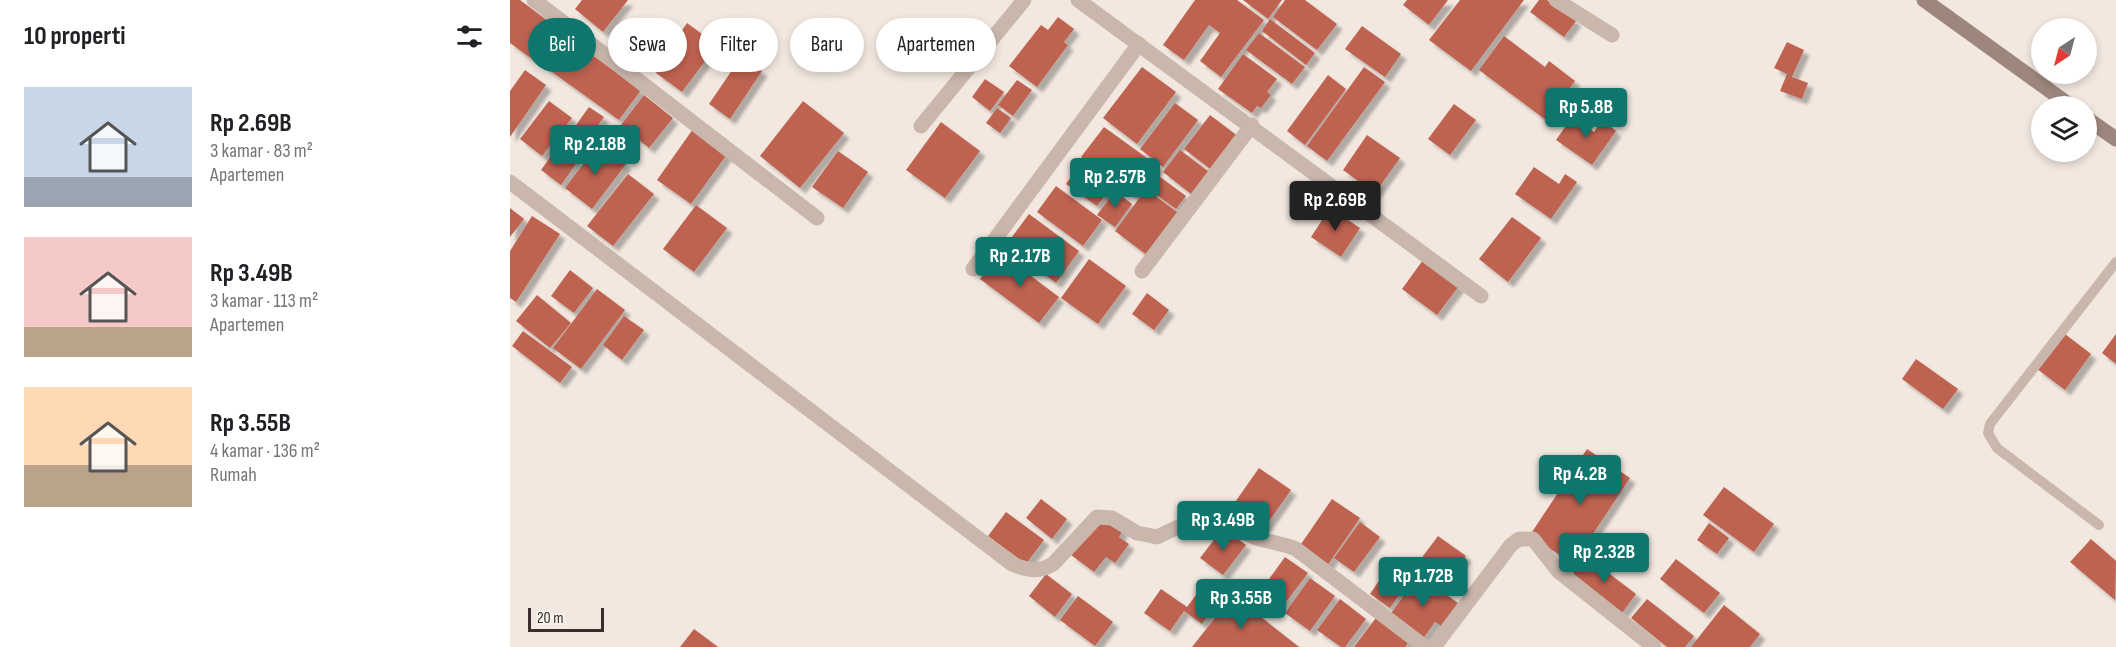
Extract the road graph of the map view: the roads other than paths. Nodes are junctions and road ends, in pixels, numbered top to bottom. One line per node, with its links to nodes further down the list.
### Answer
1 (534, 0): 14 (street)
2 (1024, 0): 10 (street)
3 (1078, 0): 7 (street)
4 (1556, 0): 6 (street)
5 (1924, 0): 8 (street)
6 (1611, 35)
7 (1138, 44): 9 (street); 16 (street)
8 (2057, 96)
9 (1252, 125): 17 (street); 18 (street)
10 (921, 126)
11 (2097, 126): 12 (street)
12 (2116, 139)
13 (510, 182): 20 (street)
14 (818, 218)
15 (2116, 262): 19 (lane)
16 (973, 269)
17 (1142, 272)
18 (1481, 296)
19 (2099, 525)
20 (1425, 647)
21 (1434, 647): 22 (street)
22 (1654, 647)

